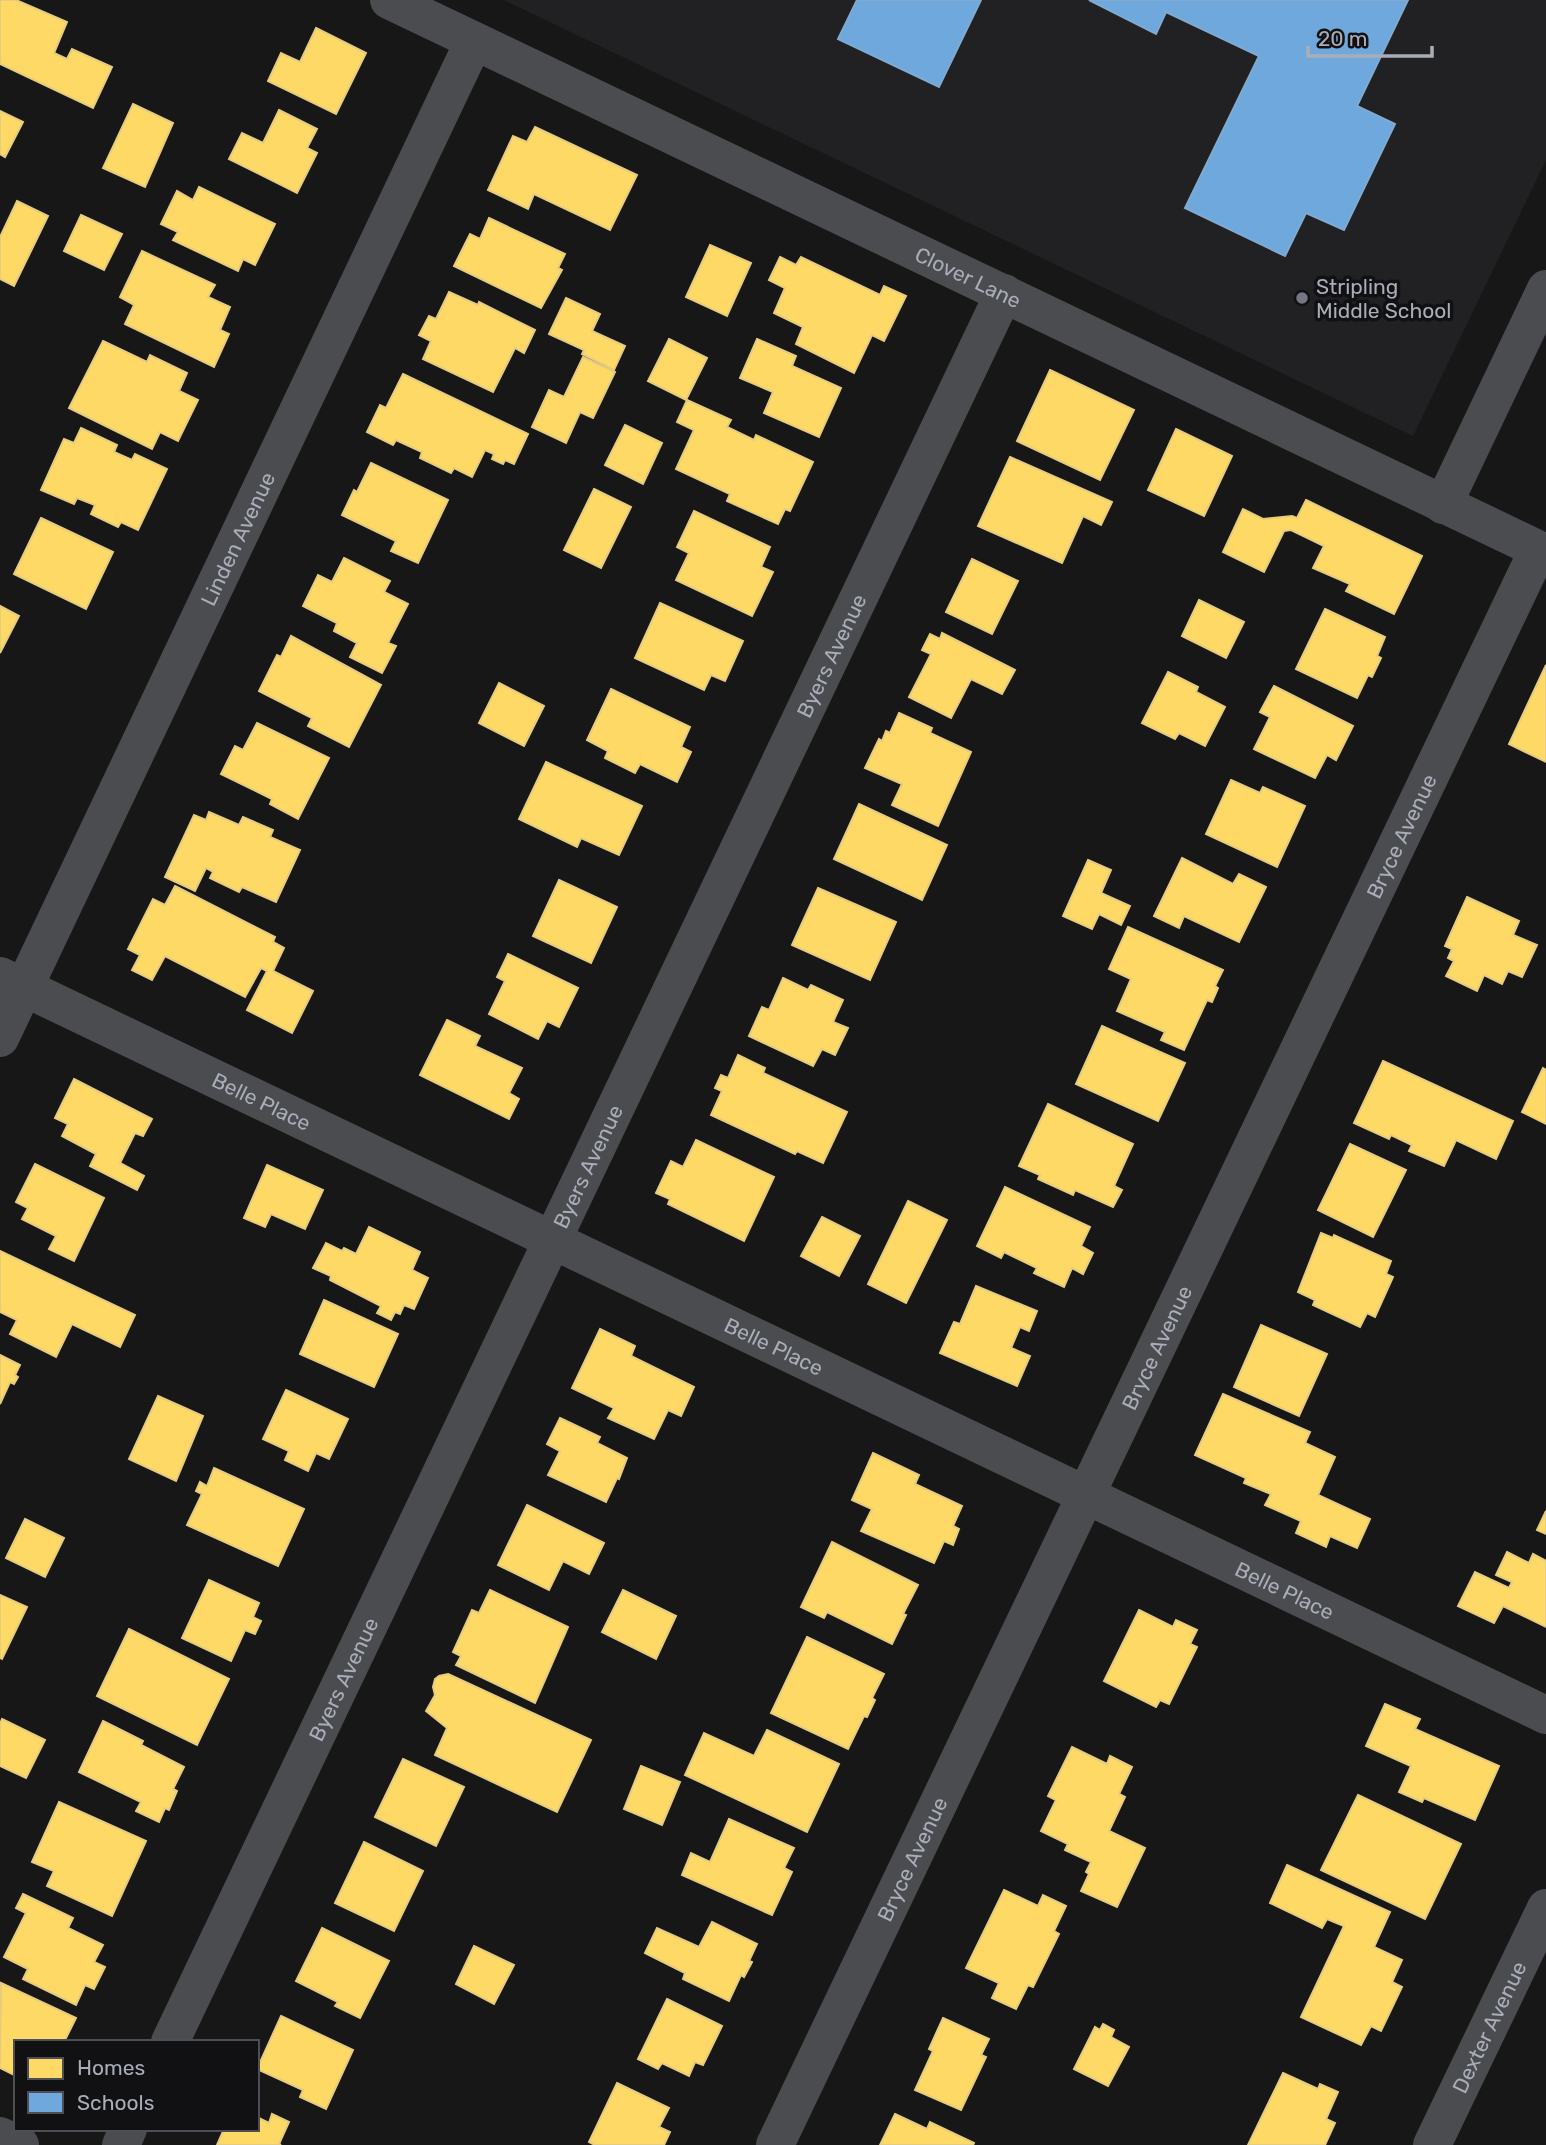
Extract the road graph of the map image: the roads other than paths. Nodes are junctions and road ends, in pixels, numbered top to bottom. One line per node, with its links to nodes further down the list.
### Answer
1 (389, 0): 2 (street, Clover Lane)
2 (474, 41): 4 (street, Clover Lane); 7 (street, Linden Avenue)
3 (1546, 289): 5 (street)
4 (1004, 293): 5 (street, Clover Lane); 9 (street, Byers Avenue)
5 (1443, 505): 6 (street, Clover Lane)
6 (1542, 552): 10 (street, Bryce Avenue)
7 (12, 982): 8 (street, Linden Avenue); 9 (street, Belle Place)
8 (0, 1038)
9 (552, 1240): 10 (street, Belle Place); 13 (street, Byers Avenue)
10 (1086, 1495): 11 (street, Belle Place); 16 (street, Bryce Avenue)
11 (1546, 1715)
12 (1546, 1908): 17 (street, Dexter Avenue)
13 (171, 2040)
14 (0, 2136): 15 (street)
15 (20, 2145)
16 (775, 2145)
17 (1432, 2145)

